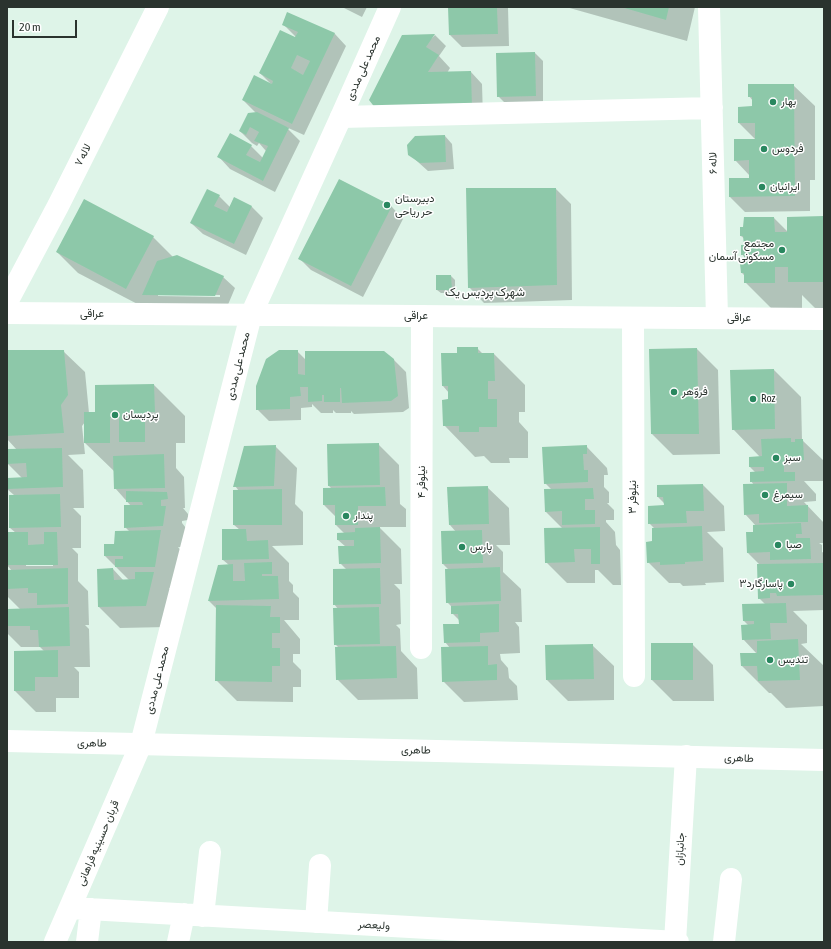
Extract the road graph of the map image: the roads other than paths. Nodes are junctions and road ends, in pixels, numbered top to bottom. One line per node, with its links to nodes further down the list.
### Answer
1 (158, 7): 6 (street, لاله ۷)
2 (390, 7): 5 (street, محمد علی مددی)
3 (709, 7): 4 (street, لاله ۶)
4 (712, 108): 5 (street); 11 (street, لاله ۶)
5 (341, 118): 8 (street, محمد علی مددی)
6 (7, 302)
7 (7, 313): 8 (street, عراقی)
8 (251, 315): 9 (street, عراقی); 16 (street, محمد علی مددی)
9 (422, 316): 10 (street, عراقی); 13 (street, نیلوفر ۴)
10 (633, 318): 11 (street, عراقی); 14 (street, نیلوفر ۳)
11 (716, 318): 12 (street, عراقی)
12 (824, 319)
13 (421, 648)
14 (634, 676)
15 (7, 741): 16 (street, طاهری)
16 (141, 744): 17 (street, طاهری); 22 (street, قربان حسینیه فراهانی)
17 (686, 756): 18 (street, طاهری); 28 (street, جانبازان)
18 (824, 760)
19 (210, 852): 23 (street)
20 (320, 865): 24 (street)
21 (731, 879): 29 (street)
22 (80, 909): 23 (street, ولیعصر); 25 (street, قربان حسینیه فراهانی); 26 (street)
23 (194, 915): 24 (street, ولیعصر); 27 (street)
24 (316, 922): 28 (street, ولیعصر)
25 (55, 942)
26 (87, 942)
27 (178, 942)
28 (676, 942)
29 (724, 942)

